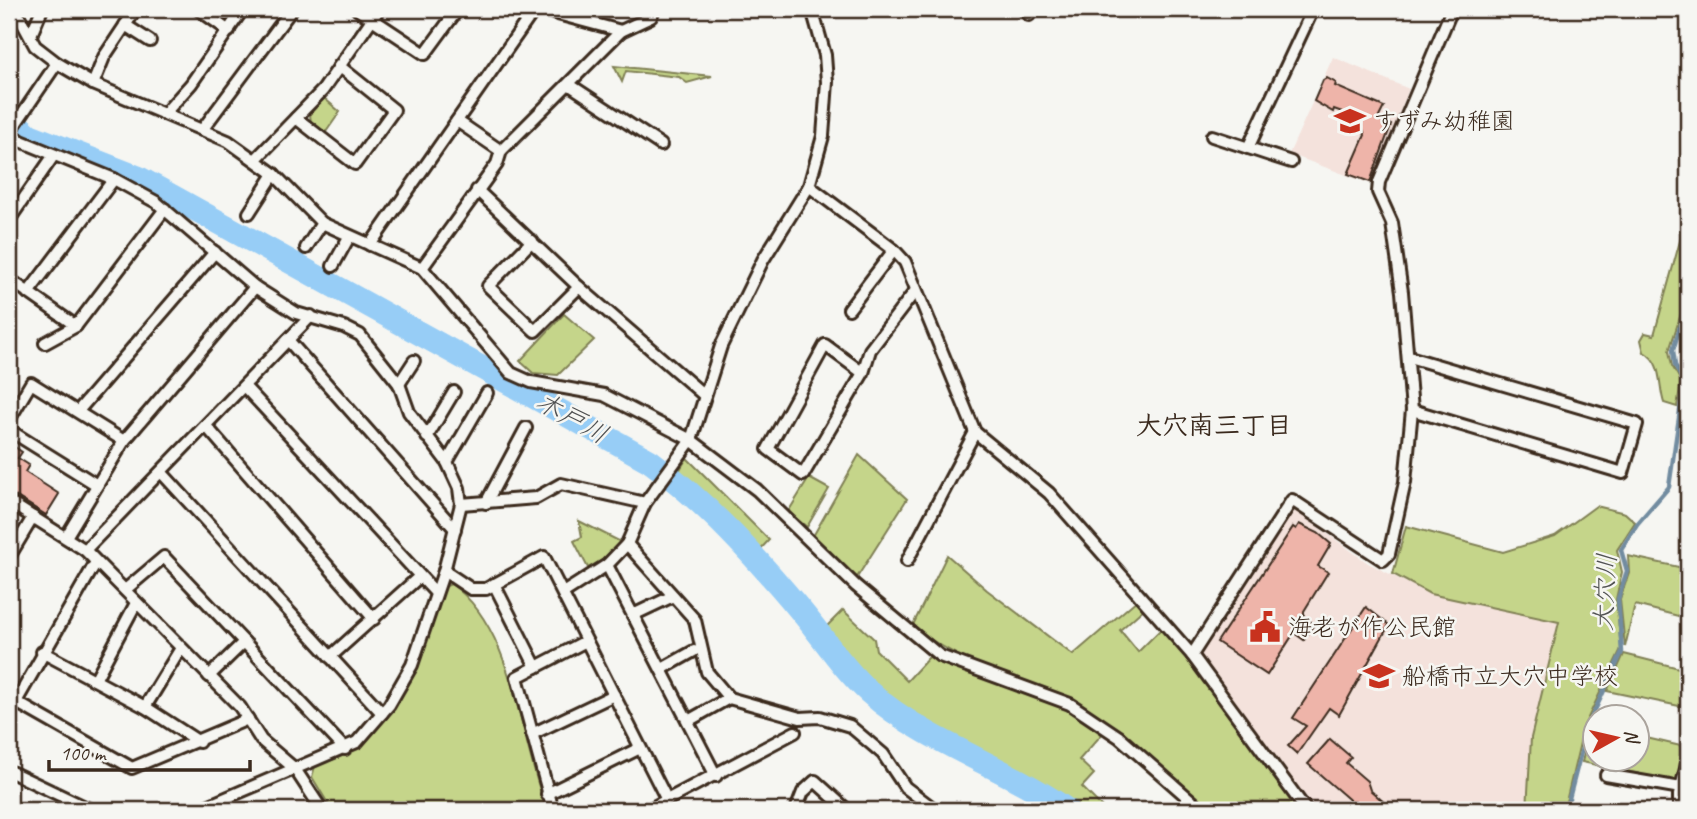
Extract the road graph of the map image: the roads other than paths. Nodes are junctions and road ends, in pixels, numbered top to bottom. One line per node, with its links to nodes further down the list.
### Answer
1 (15, 9): 21 (street)
2 (42, 9): 21 (street)
3 (136, 9): 18 (street)
4 (198, 9): 19 (street)
5 (243, 9): 19 (street)
6 (292, 9): 31 (street)
7 (357, 9): 17 (street)
8 (379, 9): 17 (street)
9 (458, 9): 17 (street)
10 (537, 9): 20 (street); 29 (street)
11 (654, 9): 20 (street)
12 (812, 9): 41 (street)
13 (1023, 9): 14 (street)
14 (1032, 9)
15 (1313, 9): 34 (street)
16 (1452, 9): 65 (street)
17 (372, 19): 24 (street)
18 (125, 24): 22 (street); 25 (street)
19 (229, 31): 27 (street)
20 (621, 32): 26 (street)
21 (31, 35): 23 (street)
22 (150, 41)
23 (57, 63): 25 (street); 30 (street)
24 (338, 66): 28 (street); 28 (street)
25 (93, 84): 27 (street)
26 (570, 85): 33 (street); 35 (street)
27 (164, 113): 31 (street)
28 (296, 118): 37 (street)
29 (457, 121): 35 (street); 49 (street)
30 (12, 127): 36 (street)
31 (202, 130): 37 (street)
32 (1212, 136): 34 (street)
33 (661, 145)
34 (1248, 148): 38 (street)
35 (501, 151): 42 (street)
36 (54, 155): 40 (street); 45 (street)
37 (256, 159): 39 (street)
38 (1291, 162)
39 (274, 174): 44 (street); 46 (street)
40 (114, 178): 43 (street); 59 (street)
41 (810, 186): 51 (street); 72 (street)
42 (477, 190): 48 (street); 54 (street)
43 (165, 209): 52 (street); 62 (street)
44 (249, 213)
45 (9, 220)
46 (322, 223): 47 (street); 50 (street)
47 (349, 237): 49 (street); 53 (street)
48 (532, 241): 57 (street); 57 (street)
49 (370, 245): 54 (street)
50 (306, 248)
51 (894, 250): 58 (street); 60 (street)
52 (215, 252): 56 (street); 74 (street)
53 (333, 267)
54 (422, 268): 81 (street)
55 (9, 279): 59 (street)
56 (255, 287): 61 (street); 82 (street)
57 (579, 287): 72 (street)
58 (916, 290): 67 (street); 79 (street)
59 (28, 293): 62 (street)
60 (849, 309)
61 (311, 316): 63 (street); 68 (street)
62 (76, 326): 64 (street)
63 (288, 340): 69 (street); 91 (street)
64 (45, 343)
65 (1409, 357): 73 (street); 73 (street)
66 (414, 361): 68 (street)
67 (863, 373): 67 (street)
68 (399, 384): 80 (street)
69 (244, 386): 76 (street); 100 (street)
70 (454, 392): 80 (street)
71 (487, 393): 83 (street)
72 (705, 396): 81 (street)
73 (1412, 410): 114 (street)
74 (78, 411): 75 (street); 82 (street)
75 (9, 419)
76 (206, 426): 84 (street); 108 (street)
77 (526, 428): 88 (street)
78 (9, 430): 85 (street)
79 (975, 432): 96 (street); 114 (street)
80 (427, 437): 83 (street)
81 (691, 440): 89 (street); 150 (street)
82 (124, 441): 85 (street)
83 (447, 462): 87 (street)
84 (162, 472): 94 (street); 115 (street)
85 (97, 485): 92 (street)
86 (9, 502): 90 (street)
87 (461, 503): 88 (street); 91 (street)
88 (486, 503): 89 (street)
89 (645, 503): 93 (street)
90 (33, 517): 92 (street); 95 (street)
91 (455, 528): 99 (street)
92 (66, 537): 94 (street)
93 (627, 544): 98 (street); 105 (street)
94 (85, 550): 97 (street)
95 (9, 557)
96 (907, 561)
97 (96, 562): 102 (street); 113 (street)
98 (607, 565): 104 (street); 107 (street)
99 (444, 571): 101 (street); 103 (street)
100 (419, 577): 103 (street); 108 (street)
101 (495, 584): 104 (street); 116 (street)
102 (125, 590): 106 (street); 110 (street)
103 (435, 592): 124 (street)
104 (563, 593): 109 (street)
105 (673, 596): 107 (street); 121 (street)
106 (136, 603): 111 (street); 119 (street)
107 (633, 615): 117 (street)
108 (374, 619): 115 (street)
109 (586, 641): 116 (street); 120 (street)
110 (244, 642): 118 (street); 131 (street)
111 (181, 648): 118 (street); 123 (street)
112 (694, 651): 117 (street)
113 (43, 652): 119 (street); 122 (street)
114 (1192, 655): 151 (street)
115 (330, 657): 124 (street)
116 (537, 667): 129 (street)
117 (662, 669): 127 (street)
118 (209, 676): 126 (street)
119 (95, 680): 123 (street)
120 (614, 695): 129 (street); 132 (street)
121 (729, 698): 127 (street); 149 (street)
122 (16, 702): 125 (street); 130 (street)
123 (145, 707): 130 (street)
124 (382, 713): 131 (street)
125 (9, 714)
126 (248, 719): 130 (street); 134 (street)
127 (688, 720): 137 (street)
128 (795, 732): 137 (street)
129 (532, 734): 139 (street)
130 (199, 742)
131 (345, 748): 134 (street)
132 (640, 748): 139 (street); 140 (street)
133 (1688, 761): 138 (street)
134 (295, 769): 143 (street); 144 (street)
135 (9, 771): 141 (street)
136 (1605, 775): 138 (street)
137 (716, 776): 140 (street)
138 (1681, 788): 152 (street)
139 (547, 794): 145 (street)
140 (667, 800): 146 (street)
141 (70, 806): 142 (street)
142 (91, 810)
143 (198, 810)
144 (322, 810)
145 (553, 810)
146 (648, 810)
147 (796, 810): 148 (street)
148 (847, 810)
149 (944, 810)
150 (1202, 810)
151 (1306, 810)
152 (1679, 810)

